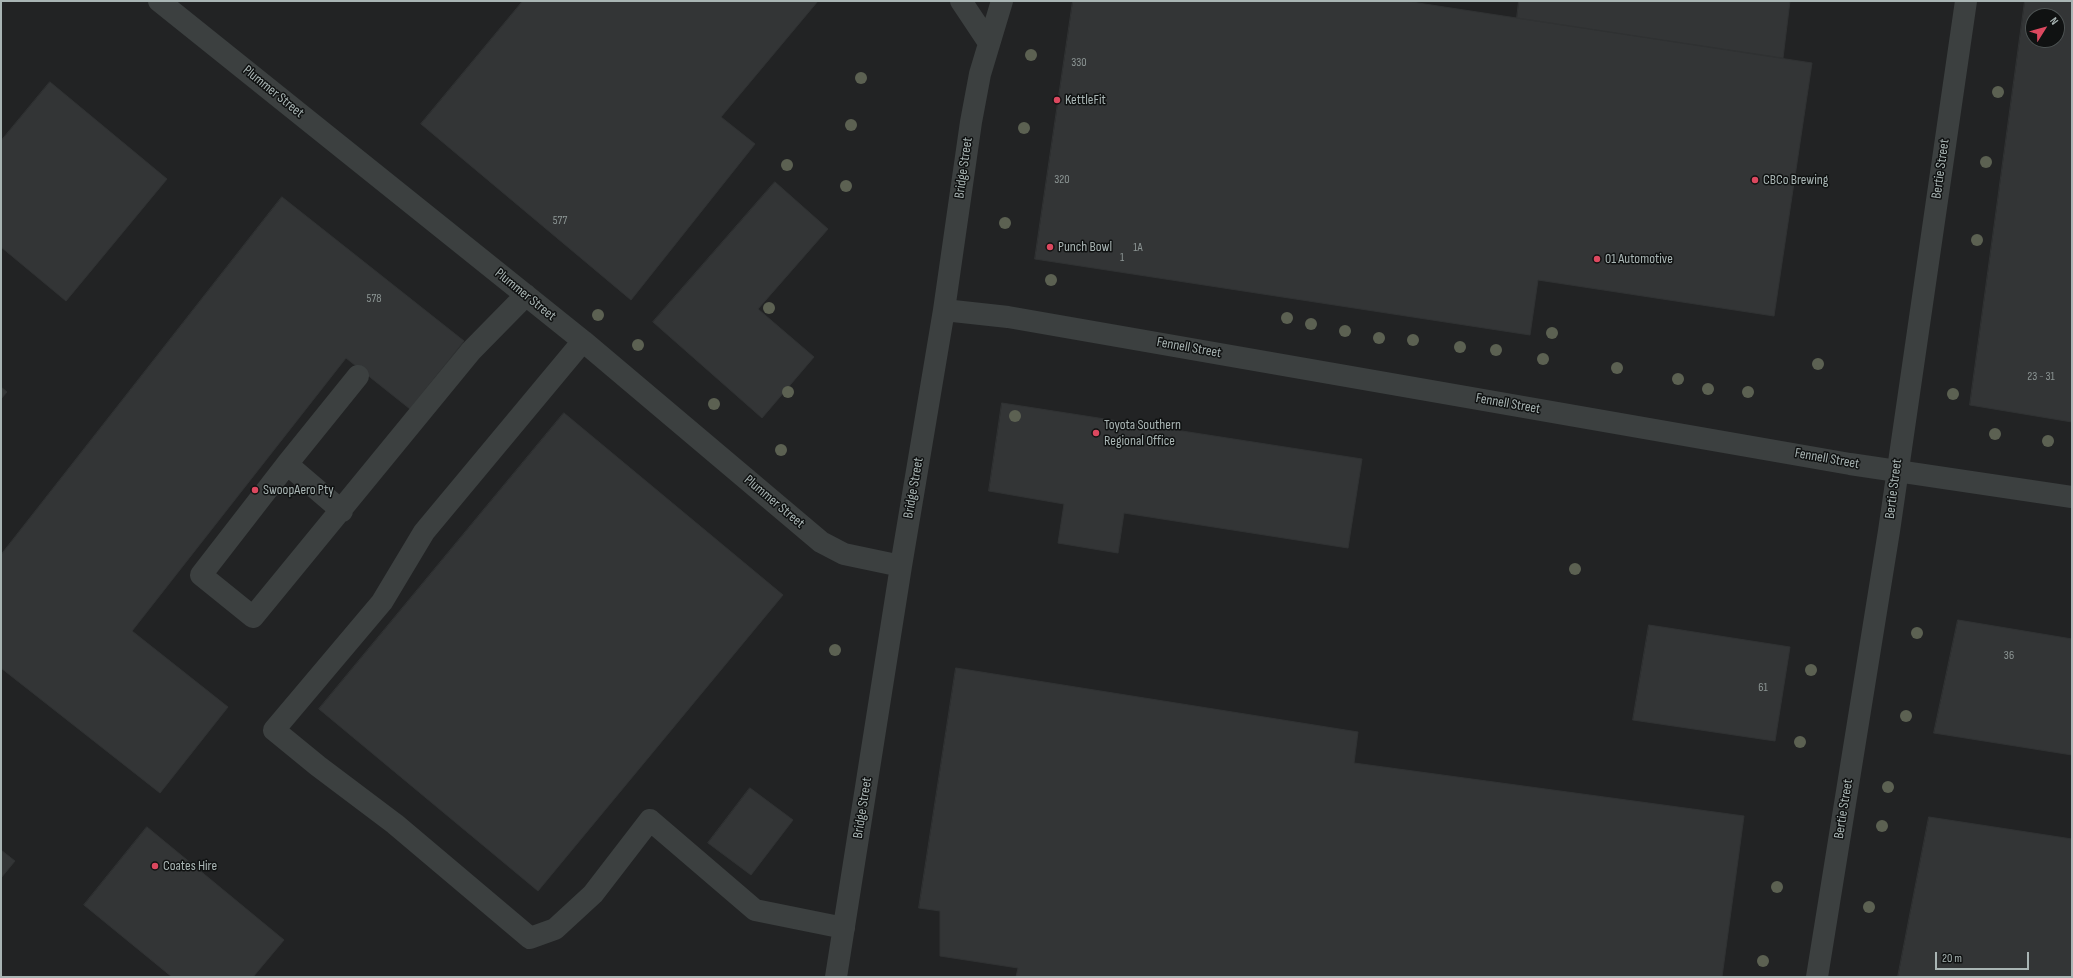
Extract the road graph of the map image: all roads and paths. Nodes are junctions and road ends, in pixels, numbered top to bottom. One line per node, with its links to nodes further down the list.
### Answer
1 (159, 1): 6 (street, Plummer Street)
2 (961, 1): 5 (street)
3 (1002, 1): 5 (street, Bridge Street)
4 (1966, 1): 11 (street, Bertie Street)
5 (989, 43): 7 (street, Bridge Street)
6 (526, 295): 8 (street, Plummer Street); 13 (street)
7 (944, 310): 11 (street, Fennell Street); 14 (street, Bridge Street)
8 (584, 341): 14 (street, Plummer Street); 15 (street)
9 (358, 376): 10 (street)
10 (287, 464): 13 (street); 13 (street)
11 (1896, 470): 12 (street, Fennell Street); 17 (street, Bertie Street)
12 (2072, 497)
13 (342, 511)
14 (901, 566): 15 (street, Bridge Street)
15 (844, 928): 16 (street, Bridge Street)
16 (836, 977)
17 (1817, 977)

